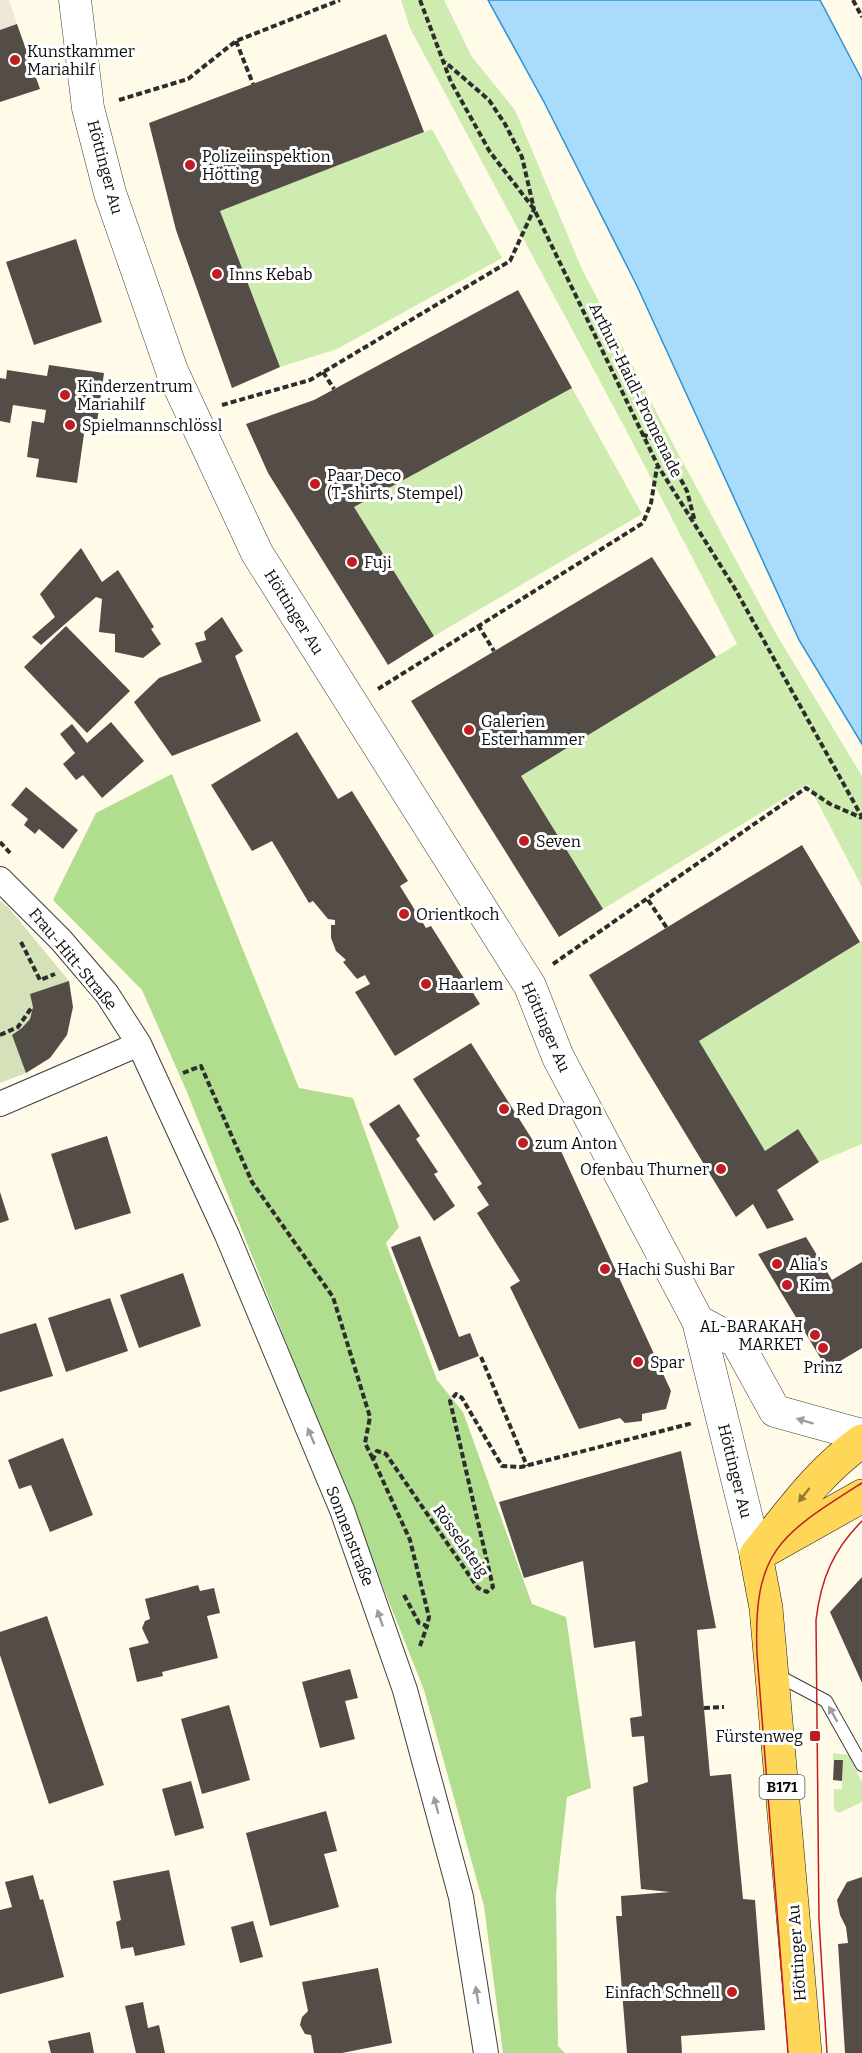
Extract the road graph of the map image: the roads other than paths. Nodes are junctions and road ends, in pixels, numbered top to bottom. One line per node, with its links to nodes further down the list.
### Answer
1 (75, 0): 5 (street, Höttinger Au)
2 (0, 879): 3 (street, Frau-Hitt-Straße)
3 (139, 1044): 4 (street); 12 (street, Sonnenstraße, one-way to 3)
4 (0, 1104)
5 (698, 1321): 6 (street, one-way to 5); 9 (street, Höttinger Au)
6 (862, 1435)
7 (862, 1441): 9 (main road, one-way to 9)
8 (862, 1496): 9 (main road)
9 (756, 1555): 10 (main road, Höttinger Au / B171)
10 (771, 1672): 11 (lane, one-way to 10); 13 (main road, Höttinger Au / B171)
11 (862, 1765)
12 (486, 2053)
13 (805, 2053)

